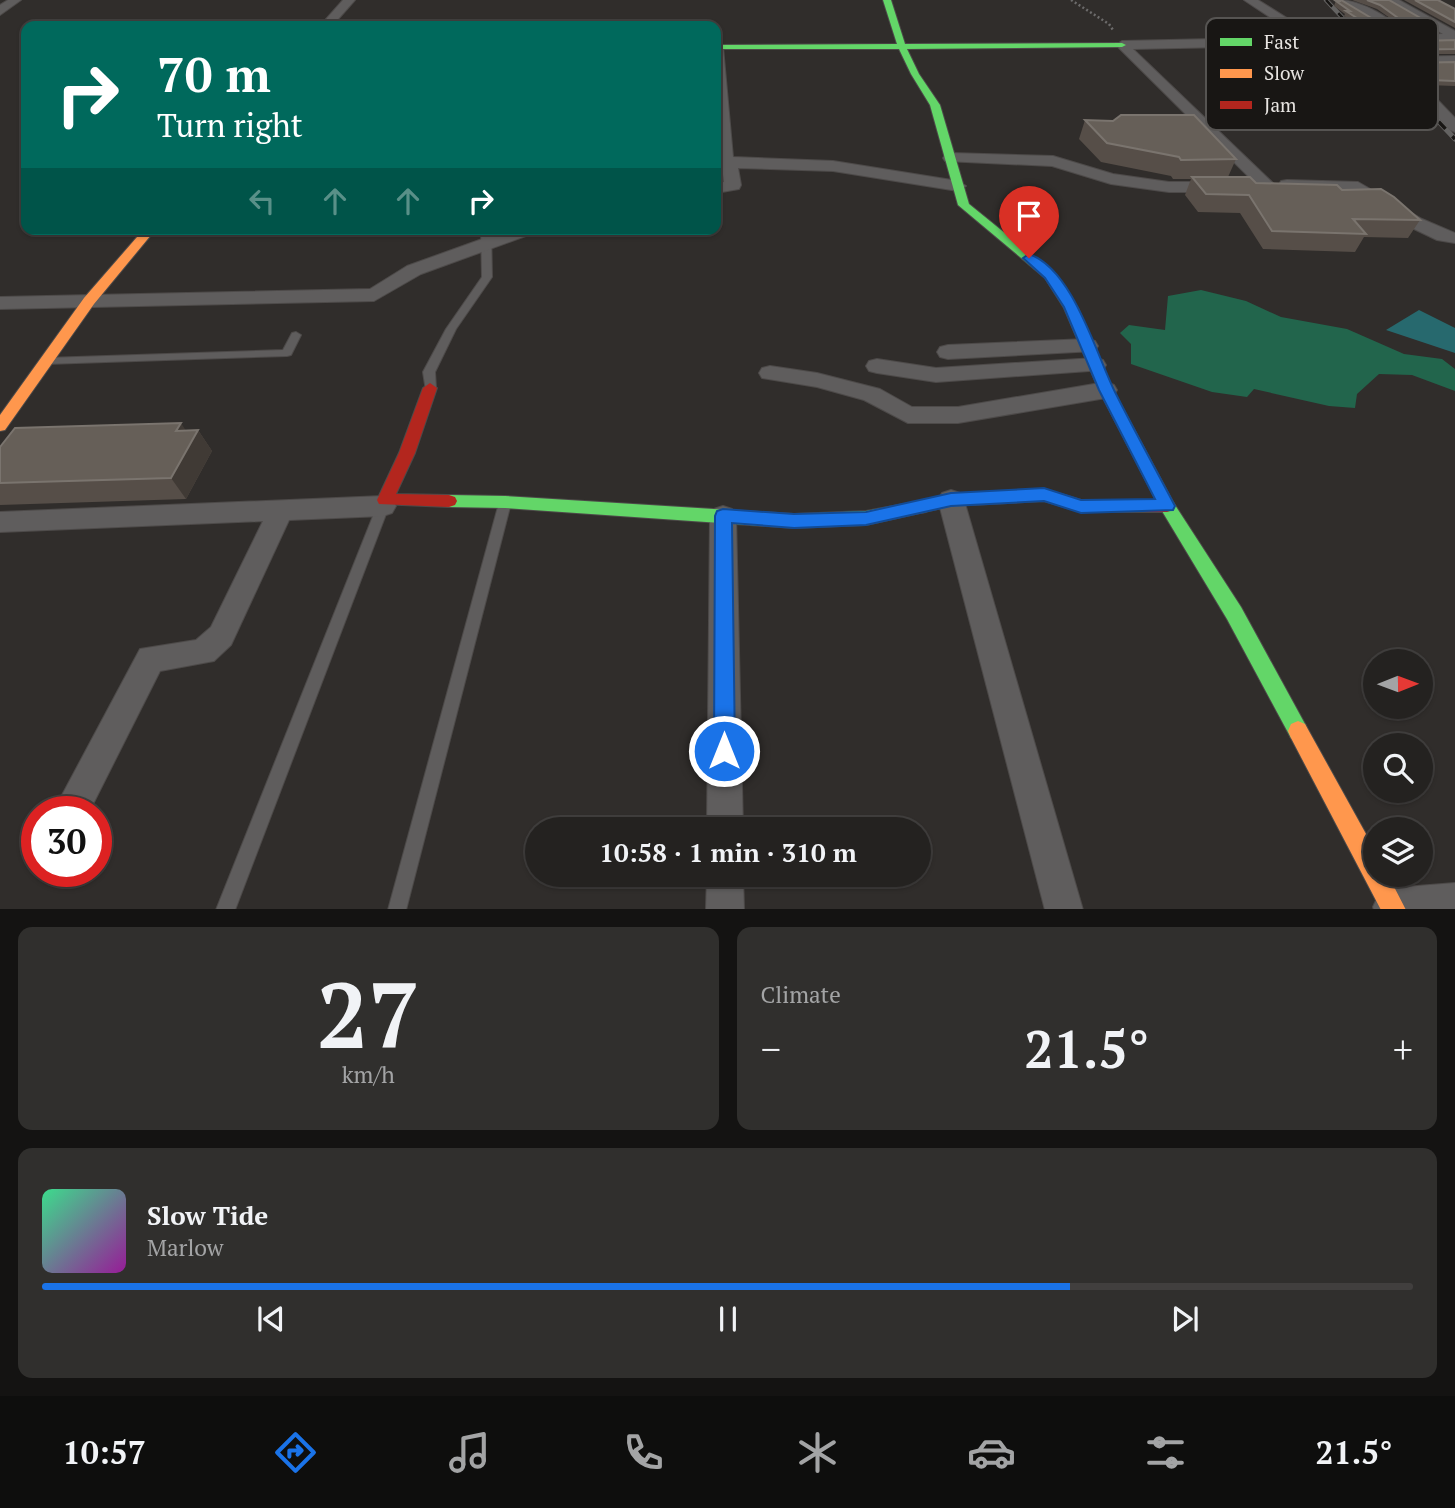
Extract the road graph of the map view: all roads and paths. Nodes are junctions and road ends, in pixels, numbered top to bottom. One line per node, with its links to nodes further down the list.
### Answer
1 (15, 0): 8 (street)
2 (349, 0): 12 (street)
3 (887, 0): 17 (street)
4 (1071, 0): 16 (path)
5 (1250, 0): 9 (street)
6 (1344, 0): 10 (street)
7 (1390, 0): 11 (street)
8 (0, 11)
9 (1278, 18)
10 (1377, 18)
11 (1422, 18)
12 (330, 21)
13 (1438, 27): 14 (street)
14 (1455, 37)
15 (1206, 43): 16 (street)
16 (1122, 45): 17 (street); 24 (street)
17 (902, 46): 18 (street); 27 (street)
18 (721, 47)
19 (1440, 60): 20 (street); 21 (street)
20 (1455, 60)
21 (1455, 69)
22 (1438, 110): 25 (street)
23 (721, 123): 28 (street)
24 (1206, 126)
25 (1455, 127)
26 (1210, 130): 30 (street)
27 (951, 158): 29 (street); 30 (street)
28 (723, 161): 29 (street); 31 (street)
29 (958, 186): 40 (street)
30 (1268, 186): 35 (street)
31 (721, 187)
32 (145, 235): 36 (street)
33 (511, 235): 34 (street)
34 (485, 238): 36 (street); 44 (lane)
35 (1455, 238)
36 (89, 301): 37 (street); 41 (street)
37 (4, 308)
38 (296, 335): 41 (lane)
39 (948, 352): 40 (street)
40 (1091, 355): 42 (street); 45 (street)
41 (46, 361): 46 (street)
42 (877, 366)
43 (770, 373): 45 (street)
44 (430, 388): 49 (street)
45 (1106, 390): 50 (street)
46 (3, 416)
47 (951, 500): 50 (street); 52 (street); 62 (street)
48 (505, 502): 49 (street); 52 (street); 60 (lane)
49 (384, 503): 51 (street); 59 (lane)
50 (1167, 506): 58 (street)
51 (281, 510): 53 (street); 54 (street)
52 (723, 516): 55 (street)
53 (0, 522)
54 (79, 796)
55 (725, 817)
56 (725, 887): 61 (street)
57 (1455, 902): 58 (street)
58 (1393, 908)
59 (225, 909)
60 (397, 909)
61 (725, 909)
62 (1064, 909)

